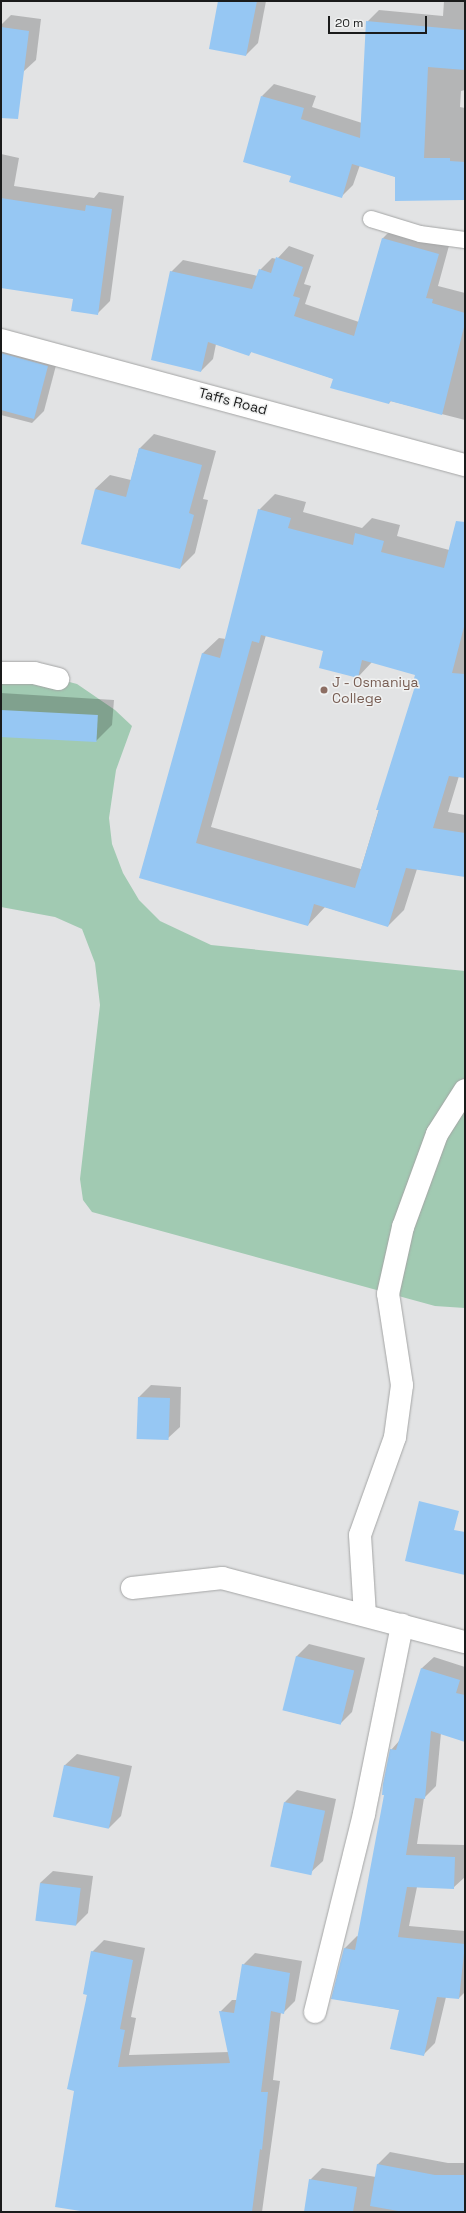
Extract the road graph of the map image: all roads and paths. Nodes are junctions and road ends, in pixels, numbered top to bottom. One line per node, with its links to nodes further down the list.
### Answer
1 (371, 218): 2 (lane)
2 (465, 240)
3 (1, 340): 4 (street, Taffs Road)
4 (465, 465)
5 (1, 673): 6 (street)
6 (58, 679)
7 (465, 1090): 9 (street)
8 (132, 1588): 9 (street)
9 (365, 1615): 10 (street)
10 (402, 1625): 11 (street); 12 (street)
11 (465, 1642)
12 (315, 2012)

